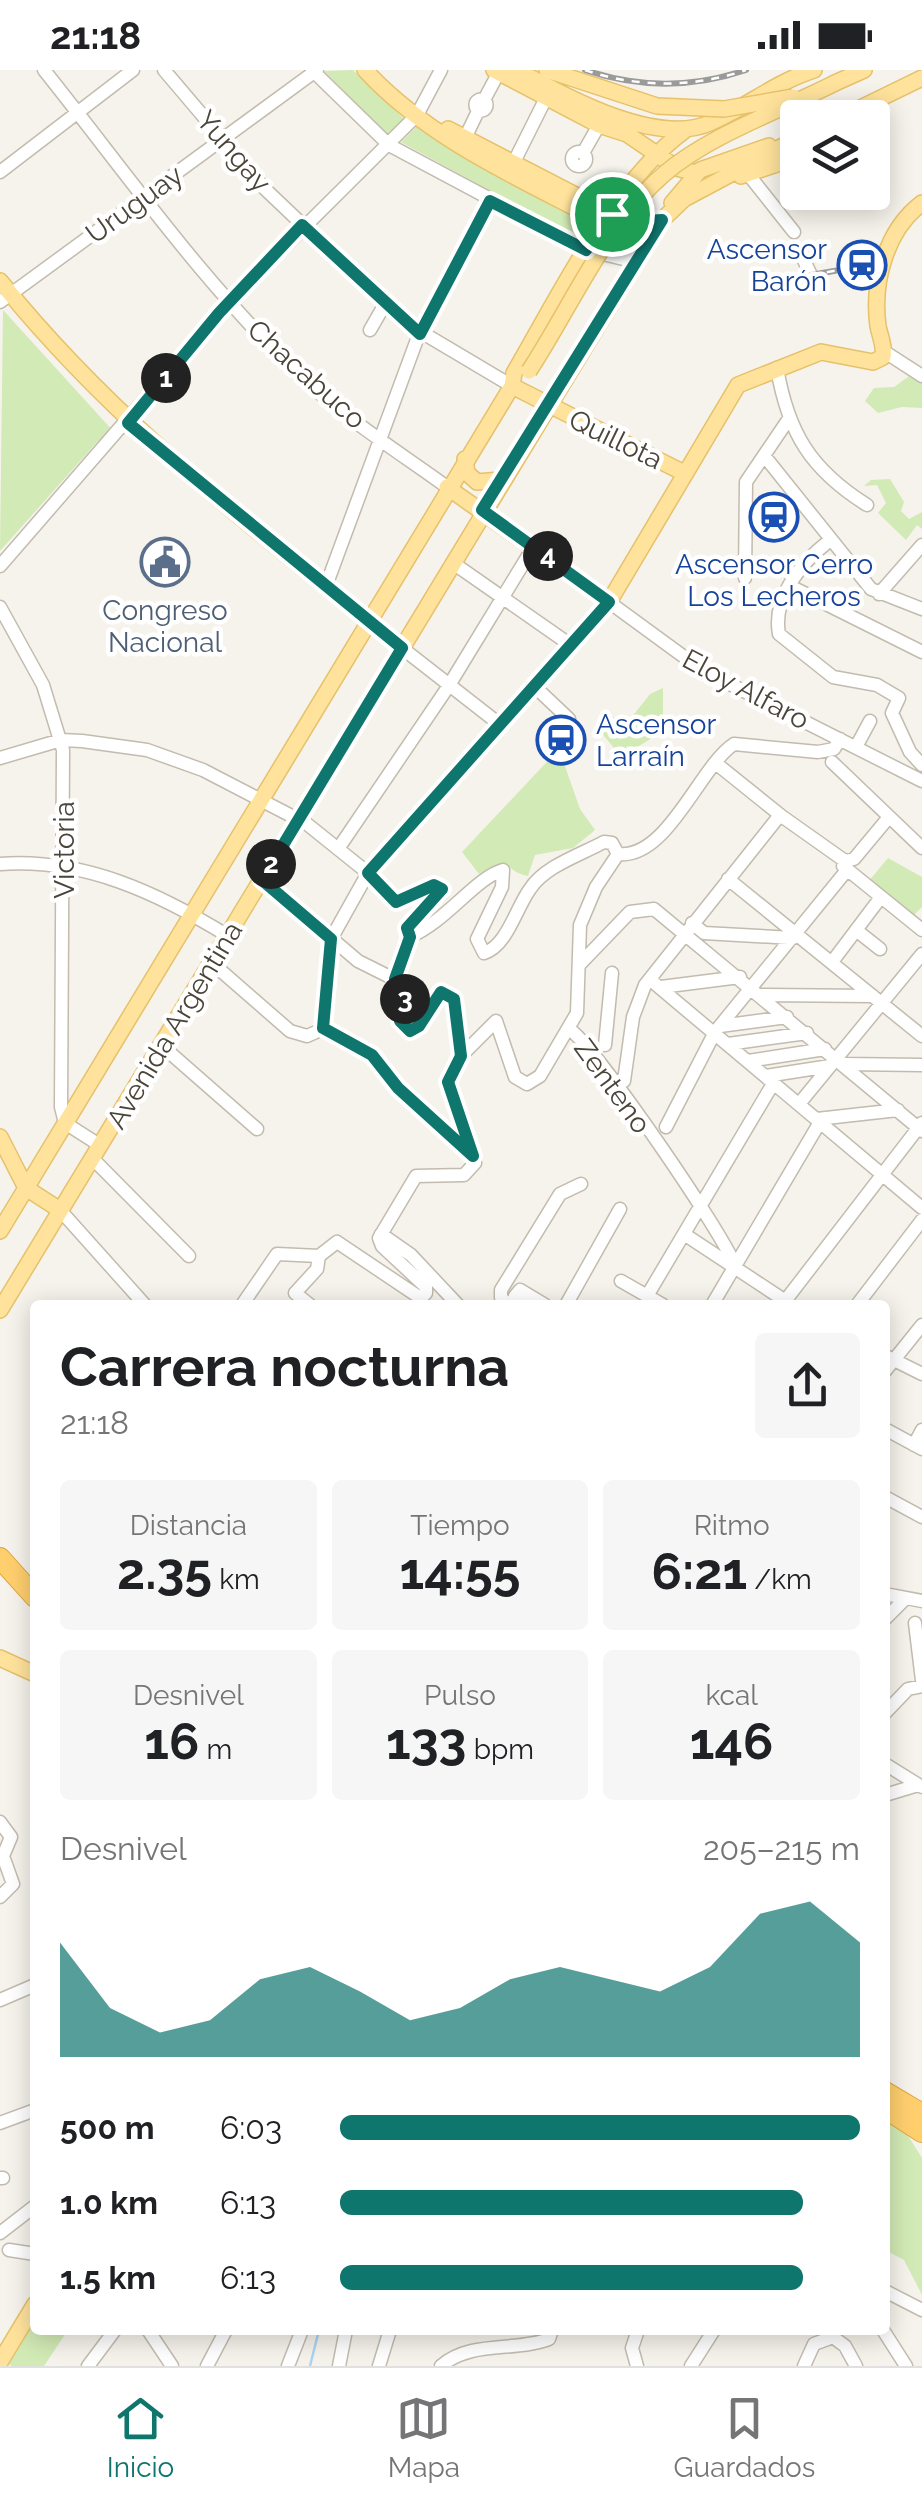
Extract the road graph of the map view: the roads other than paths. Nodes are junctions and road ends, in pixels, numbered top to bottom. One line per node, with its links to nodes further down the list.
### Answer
1 (44, 70): 17 (street, Chacabuco)
2 (132, 70): 17 (street)
3 (164, 70): 22 (street, Yungay)
4 (364, 70): 12 (main road)
5 (440, 70): 18 (street)
6 (518, 70): 20 (main road)
7 (547, 70): 14 (main road, bridge)
8 (814, 70): 20 (main road, Avenida Argentina)
9 (864, 70): 14 (main road)
10 (314, 71): 22 (street, Uruguay); 25 (street)
11 (496, 71): 15 (main road); 21 (street)
12 (380, 77): 18 (main road)
13 (922, 78): 16 (main road)
14 (835, 83): 55 (main road, bridge)
15 (546, 98): 19 (main road); 28 (street)
16 (878, 100)
17 (77, 112): 32 (street); 36 (street, Chacabuco)
18 (421, 118): 21 (main road); 25 (street); 39 (main road)
19 (599, 125): 23 (main road); 35 (street)
20 (690, 129): 27 (main road, Avenida Argentina); 31 (main road)
21 (466, 136): 28 (main road)
22 (222, 139): 36 (street, Uruguay); 41 (street, Yungay)
23 (641, 142): 27 (main road); 30 (main road)
24 (780, 144): 31 (main road)
25 (389, 145): 37 (street); 41 (street)
26 (780, 148): 34 (main road)
27 (656, 155): 30 (main road, Avenida Argentina); 31 (main road)
28 (514, 162): 35 (main road)
29 (780, 163): 33 (main road)
30 (644, 169): 39 (main road, Avenida Argentina)
31 (698, 171): 40 (main road)
32 (0, 172)
33 (748, 174): 34 (main road); 42 (street)
34 (722, 180): 40 (main road, Avenida Argentina)
35 (564, 187): 39 (main road)
36 (144, 197): 47 (street, Uruguay); 48 (street, Chacabuco)
37 (490, 201): 43 (street); 51 (street)
38 (922, 203): 52 (main road)
39 (609, 219): 40 (main road); 43 (main road, Avenida Argentina)
40 (661, 222): 45 (main road, Avenida Argentina)
41 (302, 225): 48 (street); 49 (street, Yungay)
42 (794, 232)
43 (586, 250): 45 (street); 55 (main road, Avenida Argentina)
44 (799, 250): 46 (street)
45 (636, 262): 56 (main road, Avenida Argentina)
46 (811, 276)
47 (3, 292): 58 (main road)
48 (229, 302): 58 (street); 59 (street, Chacabuco)
49 (385, 304): 50 (street); 51 (street, Yungay)
50 (370, 330)
51 (420, 334): 55 (street, Yungay); 59 (street)
52 (885, 352): 53 (main road); 54 (street)
53 (777, 368): 57 (street); 62 (main road)
54 (922, 376)
55 (512, 386): 56 (main road, Yungay); 61 (main road, Avenida Argentina)
56 (547, 405): 62 (main road, Quillota); 63 (main road, Avenida Argentina)
57 (788, 420): 60 (street); 65 (street)
58 (128, 423): 71 (street); 73 (main road)
59 (379, 438): 64 (street, Chacabuco); 73 (street)
60 (766, 458): 67 (street); 72 (street)
61 (466, 459): 63 (main road); 64 (main road, Avenida Argentina)
62 (684, 472): 77 (main road)
63 (500, 480): 66 (main road, Avenida Argentina)
64 (447, 487): 66 (main road, Chacabuco); 80 (main road, Avenida Argentina)
65 (868, 505)
66 (482, 510): 69 (main road, Eloy Alfaro); 70 (main road, Avenida Argentina)
67 (829, 541): 74 (street); 75 (street)
68 (922, 545): 75 (street)
69 (534, 546): 76 (street); 77 (main road, Eloy Alfaro)
70 (453, 563): 76 (street); 82 (main road, Avenida Argentina)
71 (0, 566)
72 (745, 578)
73 (326, 586): 80 (main road)
74 (790, 586): 83 (street); 95 (street)
75 (879, 594): 79 (street)
76 (504, 595): 81 (street); 85 (street)
77 (609, 602): 81 (street); 90 (street, Eloy Alfaro)
78 (0, 607): 89 (street, Victoria)
79 (922, 609)
80 (369, 621): 82 (main road); 97 (main road, Avenida Argentina)
81 (572, 646): 84 (street)
82 (402, 648): 85 (street); 100 (main road, Avenida Argentina)
83 (922, 652)
84 (533, 685): 86 (street); 88 (street)
85 (448, 687): 88 (street); 102 (street)
86 (570, 720)
87 (870, 722): 91 (street)
88 (498, 723): 107 (street)
89 (61, 740): 92 (street); 97 (street); 105 (street, Victoria)
90 (840, 740): 91 (street, Eloy Alfaro); 94 (street)
91 (856, 747): 96 (street, Eloy Alfaro)
92 (0, 758)
93 (832, 762): 99 (street)
94 (718, 765): 98 (street); 103 (street)
95 (922, 765)
96 (922, 781)
97 (262, 797): 100 (street); 111 (main road, Avenida Argentina)
98 (780, 815): 99 (street); 106 (street); 108 (street)
99 (889, 817): 101 (street)
100 (299, 819): 102 (street); 109 (main road, Avenida Argentina)
101 (922, 848)
102 (338, 849): 107 (street)
103 (618, 854): 116 (street); 123 (street)
104 (0, 864): 105 (street)
105 (65, 865): 111 (street); 147 (street, Victoria)
106 (848, 870): 110 (street); 117 (street)
107 (368, 873): 116 (street); 118 (street)
108 (728, 879): 112 (street); 117 (street)
109 (262, 880): 115 (main road, Avenida Argentina); 118 (street)
110 (881, 897): 113 (street); 114 (street)
111 (191, 913): 115 (street); 147 (main road, Avenida Argentina)
112 (688, 927): 117 (street); 123 (street); 127 (street); 128 (street)
113 (856, 930): 119 (street); 121 (street)
114 (922, 930)
115 (228, 936): 122 (main road, Avenida Argentina)
116 (410, 937): 126 (street)
117 (794, 937): 121 (street); 128 (street)
118 (331, 939): 126 (street); 131 (street)
119 (880, 949)
120 (922, 954): 129 (street)
121 (832, 962): 129 (street)
122 (212, 963): 131 (street); 138 (main road, Avenida Argentina)
123 (579, 965): 132 (street)
124 (612, 973): 136 (street)
125 (635, 976): 127 (street)
126 (395, 979): 139 (street)
127 (656, 982): 128 (street); 133 (street); 144 (street)
128 (751, 986): 129 (street); 130 (street); 133 (street)
129 (878, 1000): 135 (street); 140 (street)
130 (788, 1016): 133 (street); 134 (street)
131 (323, 1028): 154 (street)
132 (568, 1029): 139 (street, Zenteno); 158 (street, Zenteno)
133 (717, 1029): 137 (street); 149 (street)
134 (806, 1033): 137 (street); 140 (street)
135 (922, 1036)
136 (605, 1044)
137 (728, 1044): 141 (street)
138 (161, 1046): 151 (street); 153 (main road, Avenida Argentina)
139 (461, 1056): 154 (street)
140 (834, 1059): 141 (street); 142 (street); 143 (street); 145 (street); 146 (street)
141 (748, 1061): 143 (street)
142 (922, 1065)
143 (770, 1079): 145 (street); 158 (street)
144 (624, 1081)
145 (799, 1104): 148 (street)
146 (898, 1110): 148 (street); 150 (street)
147 (65, 1115): 153 (street); 157 (main road, Avenida Argentina)
148 (821, 1119): 155 (street); 169 (street)
149 (666, 1127)
150 (921, 1127): 155 (street)
151 (256, 1130)
152 (0, 1137): 157 (main road)
153 (99, 1148): 160 (main road, Avenida Argentina); 167 (street)
154 (473, 1156): 164 (street)
155 (881, 1175): 159 (street); 187 (street)
156 (581, 1184): 180 (street)
157 (26, 1188): 160 (main road); 163 (main road, Avenida Argentina)
158 (700, 1206): 165 (street); 169 (street, Zenteno)
159 (922, 1208)
160 (60, 1210): 172 (main road, Avenida Argentina); 174 (street)
161 (620, 1210): 183 (street)
162 (922, 1220): 188 (street)
163 (0, 1231)
164 (381, 1234): 170 (street); 178 (street)
165 (684, 1234): 169 (street); 173 (street)
166 (400, 1240): 170 (street)
167 (189, 1256)
168 (319, 1256): 175 (street); 176 (street); 177 (street)
169 (736, 1268): 185 (street); 186 (street)
170 (434, 1278): 179 (street)
171 (621, 1281): 173 (street)
172 (5, 1289): 189 (main road, Avenida Argentina)
173 (646, 1296): 184 (street)
174 (141, 1300)
175 (245, 1300)
176 (304, 1300)
177 (416, 1300)
178 (420, 1300)
179 (454, 1300)
180 (505, 1300)
181 (519, 1300): 182 (street)
182 (537, 1300)
183 (569, 1300)
184 (653, 1300)
185 (715, 1300)
186 (780, 1300)
187 (789, 1300)
188 (860, 1300)
189 (0, 1307)
190 (922, 1326): 191 (street)
191 (890, 1359)
192 (890, 1363): 193 (street)
193 (922, 1374)
194 (922, 1430): 196 (street)
195 (890, 1432): 196 (street)
196 (918, 1447)
197 (890, 1500): 198 (street)
198 (922, 1516)
199 (0, 1558): 200 (highway)
200 (7, 1575): 201 (highway); 205 (highway)
201 (30, 1593)
202 (890, 1595): 203 (street)
203 (904, 1599): 204 (street); 206 (street)
204 (922, 1601)
205 (30, 1605)
206 (890, 1614)
207 (915, 1623): 210 (street)
208 (0, 1658): 209 (main road)
209 (30, 1672)
210 (922, 1683): 211 (street)
211 (890, 1709)
212 (890, 1767): 213 (street)
213 (920, 1786): 214 (street)
214 (890, 1793)
215 (0, 1822): 216 (street)
216 (2, 1851): 217 (street)
217 (0, 1897)
218 (30, 1987): 219 (street)
219 (0, 2000)
220 (890, 2095): 223 (highway)
221 (890, 2111): 225 (highway)
222 (30, 2112): 224 (street)
223 (922, 2114)
224 (0, 2123)
225 (922, 2132)
226 (30, 2210): 227 (street)
227 (0, 2234)
228 (9, 2250): 229 (street)
229 (30, 2253)
230 (890, 2294): 231 (street)
231 (922, 2310)
232 (30, 2312): 245 (main road)
233 (112, 2335): 246 (street)
234 (151, 2335): 247 (street)
235 (223, 2335): 248 (street)
236 (300, 2335): 249 (street)
237 (345, 2335): 250 (street)
238 (388, 2335): 251 (street)
239 (550, 2335): 252 (street)
240 (636, 2335): 253 (street)
241 (711, 2335): 254 (street)
242 (822, 2335): 255 (street)
243 (825, 2335): 256 (street)
244 (887, 2335): 257 (street)
245 (0, 2362)
246 (91, 2365)
247 (172, 2366)
248 (207, 2366)
249 (288, 2366)
250 (338, 2366)
251 (379, 2366)
252 (441, 2366)
253 (636, 2366)
254 (691, 2366)
255 (804, 2366)
256 (856, 2366)
257 (906, 2366)

